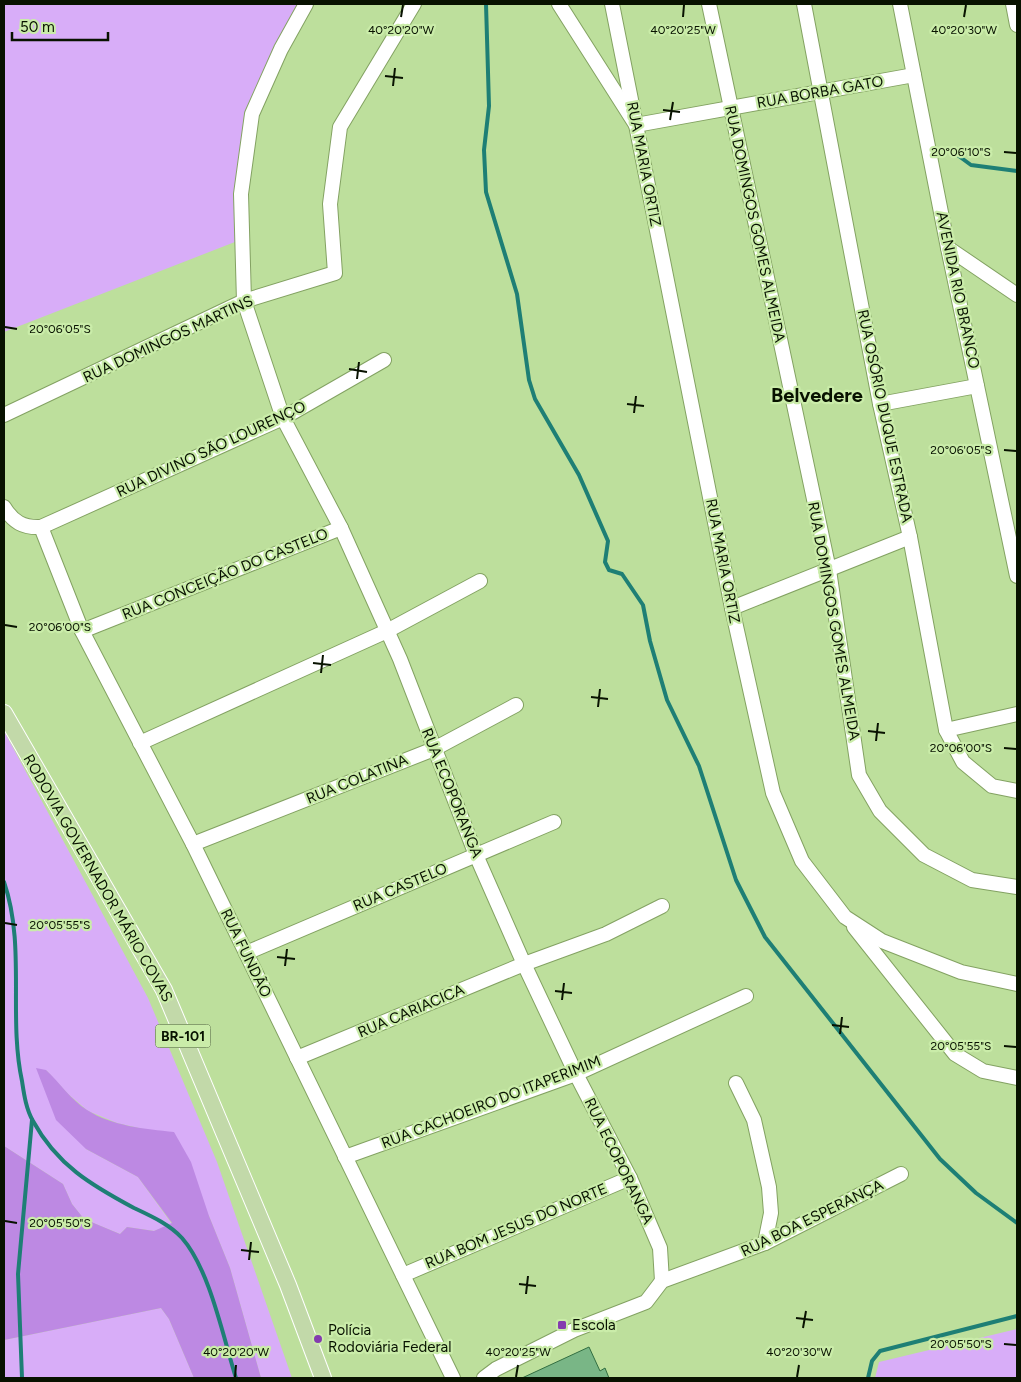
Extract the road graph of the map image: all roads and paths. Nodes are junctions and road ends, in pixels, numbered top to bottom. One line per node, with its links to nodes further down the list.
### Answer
1 (306, 4): 16 (street, RUA ECOPORANGA)
2 (414, 4): 16 (street, RUA DOMINGOS MARTINS)
3 (559, 4): 13 (street)
4 (612, 4): 13 (street, RUA MARIA ORTIZ)
5 (708, 4): 12 (street, RUA DOMINGOS GOMES ALMEIDA)
6 (804, 4): 11 (street, RUA OSÓRIO DUQUE ESTRADA)
7 (900, 4): 10 (street, AVENIDA RIO BRANCO)
8 (1013, 4): 9 (street)
9 (1017, 25)
10 (914, 74): 11 (street, RUA BORBA GATO); 14 (street, AVENIDA RIO BRANCO)
11 (821, 91): 12 (street, RUA BORBA GATO); 19 (street, RUA OSÓRIO DUQUE ESTRADA)
12 (731, 108): 13 (street, RUA BORBA GATO); 26 (street, RUA DOMINGOS GOMES ALMEIDA)
13 (636, 125): 29 (street, RUA MARIA ORTIZ)
14 (948, 248): 15 (street); 18 (street, AVENIDA RIO BRANCO)
15 (1017, 294)
16 (244, 301): 20 (street, RUA DOMINGOS MARTINS); 21 (street, RUA ECOPORANGA)
17 (384, 360): 21 (street, RUA DIVINO SÃO LOURENÇO)
18 (977, 386): 19 (street); 27 (street, AVENIDA RIO BRANCO)
19 (880, 404): 25 (street, RUA OSÓRIO DUQUE ESTRADA)
20 (4, 415)
21 (283, 418): 23 (street, RUA DIVINO SÃO LOURENÇO); 24 (street, RUA ECOPORANGA)
22 (4, 507): 23 (street)
23 (38, 527): 30 (street, RUA FUNDÃO)
24 (341, 528): 30 (street, RUA CONCEIÇÃO DO CASTELO); 31 (street, RUA ECOPORANGA)
25 (910, 537): 26 (street); 35 (street, RUA OSÓRIO DUQUE ESTRADA)
26 (829, 570): 29 (street); 42 (street, RUA DOMINGOS GOMES ALMEIDA)
27 (1017, 576)
28 (480, 580): 31 (street)
29 (732, 608): 44 (street, RUA MARIA ORTIZ)
30 (82, 631): 36 (street, RUA FUNDÃO)
31 (387, 631): 36 (street); 37 (street, RUA ECOPORANGA)
32 (516, 705): 37 (street, RUA COLATINA)
33 (4, 713): 59 (main road, RODOVIA GOVERNADOR MÁRIO COVAS / BR-101)
34 (1017, 714): 35 (street)
35 (946, 730): 38 (street, RUA OSÓRIO DUQUE ESTRADA)
36 (140, 743): 40 (street, RUA FUNDÃO)
37 (434, 749): 40 (street, RUA COLATINA); 41 (street, RUA ECOPORANGA)
38 (1017, 791)
39 (554, 822): 41 (street, RUA CASTELO)
40 (193, 844): 45 (street, RUA FUNDÃO)
41 (476, 854): 45 (street, RUA CASTELO); 46 (street, RUA ECOPORANGA)
42 (1017, 887)
43 (662, 906): 46 (street, RUA CARIACICA)
44 (846, 917): 47 (street, RUA MARIA ORTIZ); 51 (street)
45 (246, 953): 49 (street, RUA FUNDÃO)
46 (524, 964): 49 (street, RUA CARIACICA); 50 (street, RUA ECOPORANGA)
47 (1017, 984)
48 (746, 996): 50 (street, RUA CACHOEIRO DO ITAPERIMIM)
49 (297, 1058): 53 (street, RUA FUNDÃO)
50 (576, 1074): 53 (street, RUA CACHOEIRO DO ITAPERIMIM); 55 (street, RUA ECOPORANGA)
51 (1017, 1078)
52 (736, 1083): 56 (street)
53 (345, 1157): 57 (street, RUA FUNDÃO)
54 (901, 1174): 56 (street, RUA BOA ESPERANÇA)
55 (630, 1178): 57 (street, RUA BOM JESUS DO NORTE); 58 (street, RUA ECOPORANGA)
56 (766, 1243): 58 (street, RUA BOA ESPERANÇA)
57 (403, 1275): 60 (street, RUA FUNDÃO)
58 (662, 1281): 61 (street)
59 (322, 1378)
60 (453, 1378)
61 (484, 1378)

